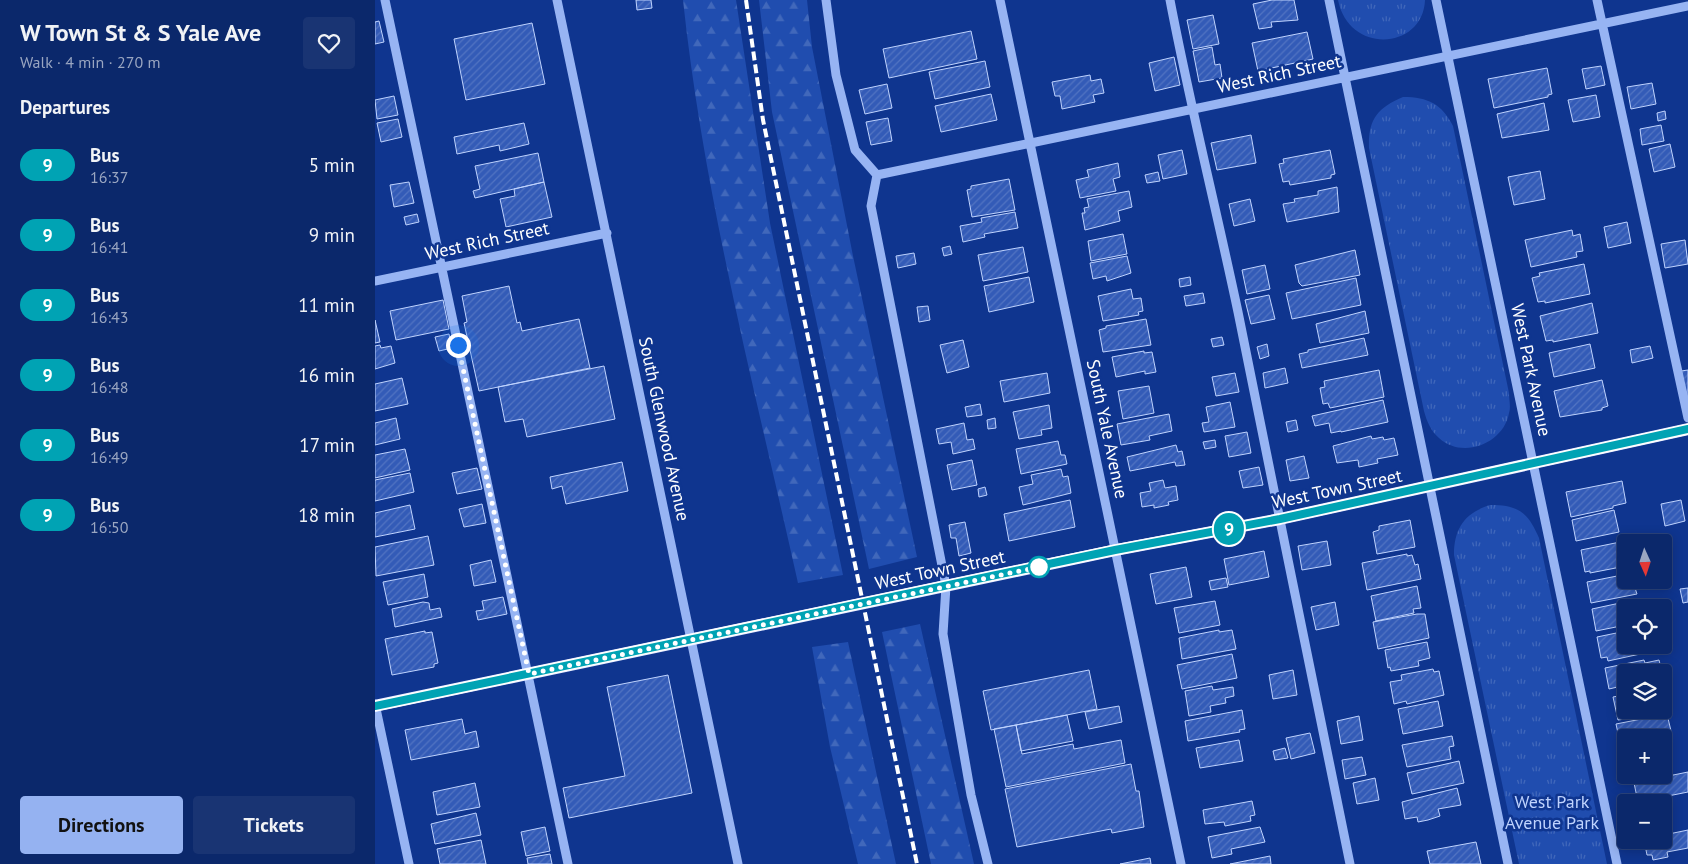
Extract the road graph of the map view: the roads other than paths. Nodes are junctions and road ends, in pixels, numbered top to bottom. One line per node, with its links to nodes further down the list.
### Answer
1 (385, 0): 17 (street)
2 (557, 0): 16 (street, South Glenwood Avenue)
3 (826, 0): 15 (street)
4 (1001, 0): 14 (street, South Yale Avenue)
5 (1170, 0): 13 (street)
6 (1329, 0): 12 (street)
7 (1436, 0): 11 (street, West Park Avenue)
8 (1597, 0): 10 (street)
9 (1688, 6): 10 (street, West Rich Street)
10 (1601, 23): 11 (street, West Rich Street); 19 (street)
11 (1448, 57): 12 (street, West Rich Street); 21 (street, West Park Avenue)
12 (1345, 76): 13 (street, West Rich Street); 22 (street)
13 (1191, 110): 14 (street, West Rich Street); 23 (street)
14 (1031, 144): 15 (street, West Rich Street); 24 (street, South Yale Avenue)
15 (877, 175): 25 (street)
16 (607, 233): 17 (street, West Rich Street); 26 (street, South Glenwood Avenue)
17 (441, 268): 18 (street, West Rich Street); 27 (street)
18 (375, 281)
19 (1688, 418)
20 (1688, 429): 21 (main road, West Town Street)
21 (1534, 463): 22 (main road, West Town Street); 36 (street, West Park Avenue)
22 (1430, 487): 23 (main road, West Town Street); 35 (street)
23 (1280, 519): 24 (main road, West Town Street); 34 (street)
24 (1115, 550): 25 (main road, West Town Street); 33 (street, South Yale Avenue)
25 (946, 586): 26 (main road, West Town Street); 32 (street)
26 (691, 640): 27 (main road, West Town Street); 31 (street, South Glenwood Avenue)
27 (529, 674): 28 (main road, West Town Street); 30 (street)
28 (375, 705): 29 (street)
29 (409, 864)
30 (568, 864)
31 (738, 864)
32 (988, 864)
33 (1181, 864)
34 (1350, 864)
35 (1508, 864)
36 (1617, 864)

